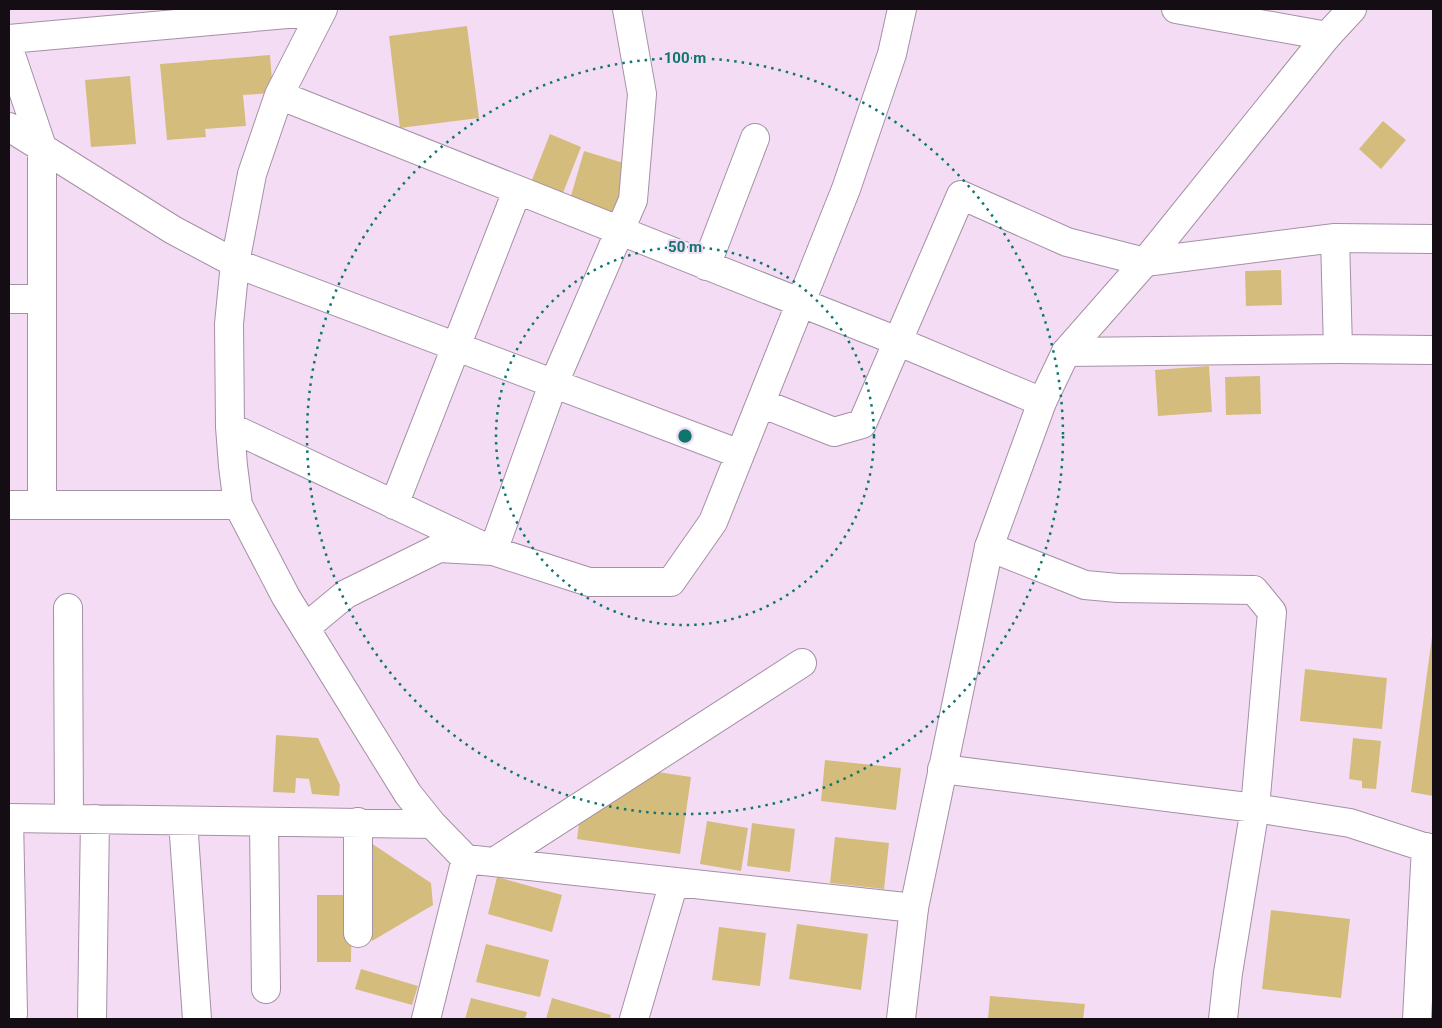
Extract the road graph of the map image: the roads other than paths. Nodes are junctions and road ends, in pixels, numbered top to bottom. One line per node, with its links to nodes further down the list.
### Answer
1 (627, 9): 14 (street)
2 (902, 9): 22 (street)
3 (1176, 9): 6 (street)
4 (1352, 9): 6 (street)
5 (322, 10): 7 (street); 9 (street)
6 (1327, 36): 17 (street)
7 (9, 39)
8 (9, 49): 12 (street)
9 (279, 95): 13 (street); 18 (street)
10 (9, 127): 12 (street)
11 (755, 138): 19 (street)
12 (42, 147): 18 (street); 21 (street)
13 (517, 191): 14 (street); 24 (street)
14 (620, 231): 19 (street); 28 (street)
15 (1335, 238): 16 (street); 17 (street); 25 (street)
16 (1433, 239)
17 (1145, 262): 23 (street); 27 (street)
18 (235, 263): 24 (street); 31 (street)
19 (706, 266): 22 (street)
20 (9, 299): 21 (street)
21 (42, 299): 34 (street)
22 (800, 303): 23 (street); 30 (street)
23 (897, 341): 29 (street); 30 (street)
24 (456, 347): 28 (street); 36 (street)
25 (1338, 349): 26 (street); 27 (street)
26 (1433, 350)
27 (1066, 352): 29 (street)
28 (554, 383): 32 (street); 38 (street)
29 (1042, 402): 37 (street)
30 (761, 403): 32 (street)
31 (230, 427): 35 (street); 36 (street)
32 (740, 454): 38 (street)
33 (9, 505): 34 (street)
34 (42, 505): 35 (street)
35 (238, 505): 40 (street)
36 (394, 505): 38 (street)
37 (989, 547): 42 (street); 43 (street)
38 (493, 551): 40 (street)
39 (68, 608): 45 (street)
40 (305, 628): 49 (street)
41 (802, 663): 52 (street)
42 (942, 769): 43 (street); 54 (street)
43 (1255, 808): 50 (street); 63 (street)
44 (9, 818): 45 (street); 57 (street)
45 (82, 819): 46 (street); 58 (street)
46 (183, 820): 47 (street); 59 (street)
47 (264, 822): 48 (street); 56 (street)
48 (358, 822): 49 (street); 55 (street)
49 (432, 824): 51 (street)
50 (1430, 849): 64 (street)
51 (466, 859): 52 (street); 60 (street)
52 (494, 862): 53 (street)
53 (674, 882): 54 (street); 61 (street)
54 (914, 908): 62 (street)
55 (358, 934)
56 (266, 989)
57 (13, 1014)
58 (92, 1019)
59 (197, 1019)
60 (426, 1019)
61 (634, 1019)
62 (900, 1019)
63 (1223, 1019)
64 (1417, 1019)

